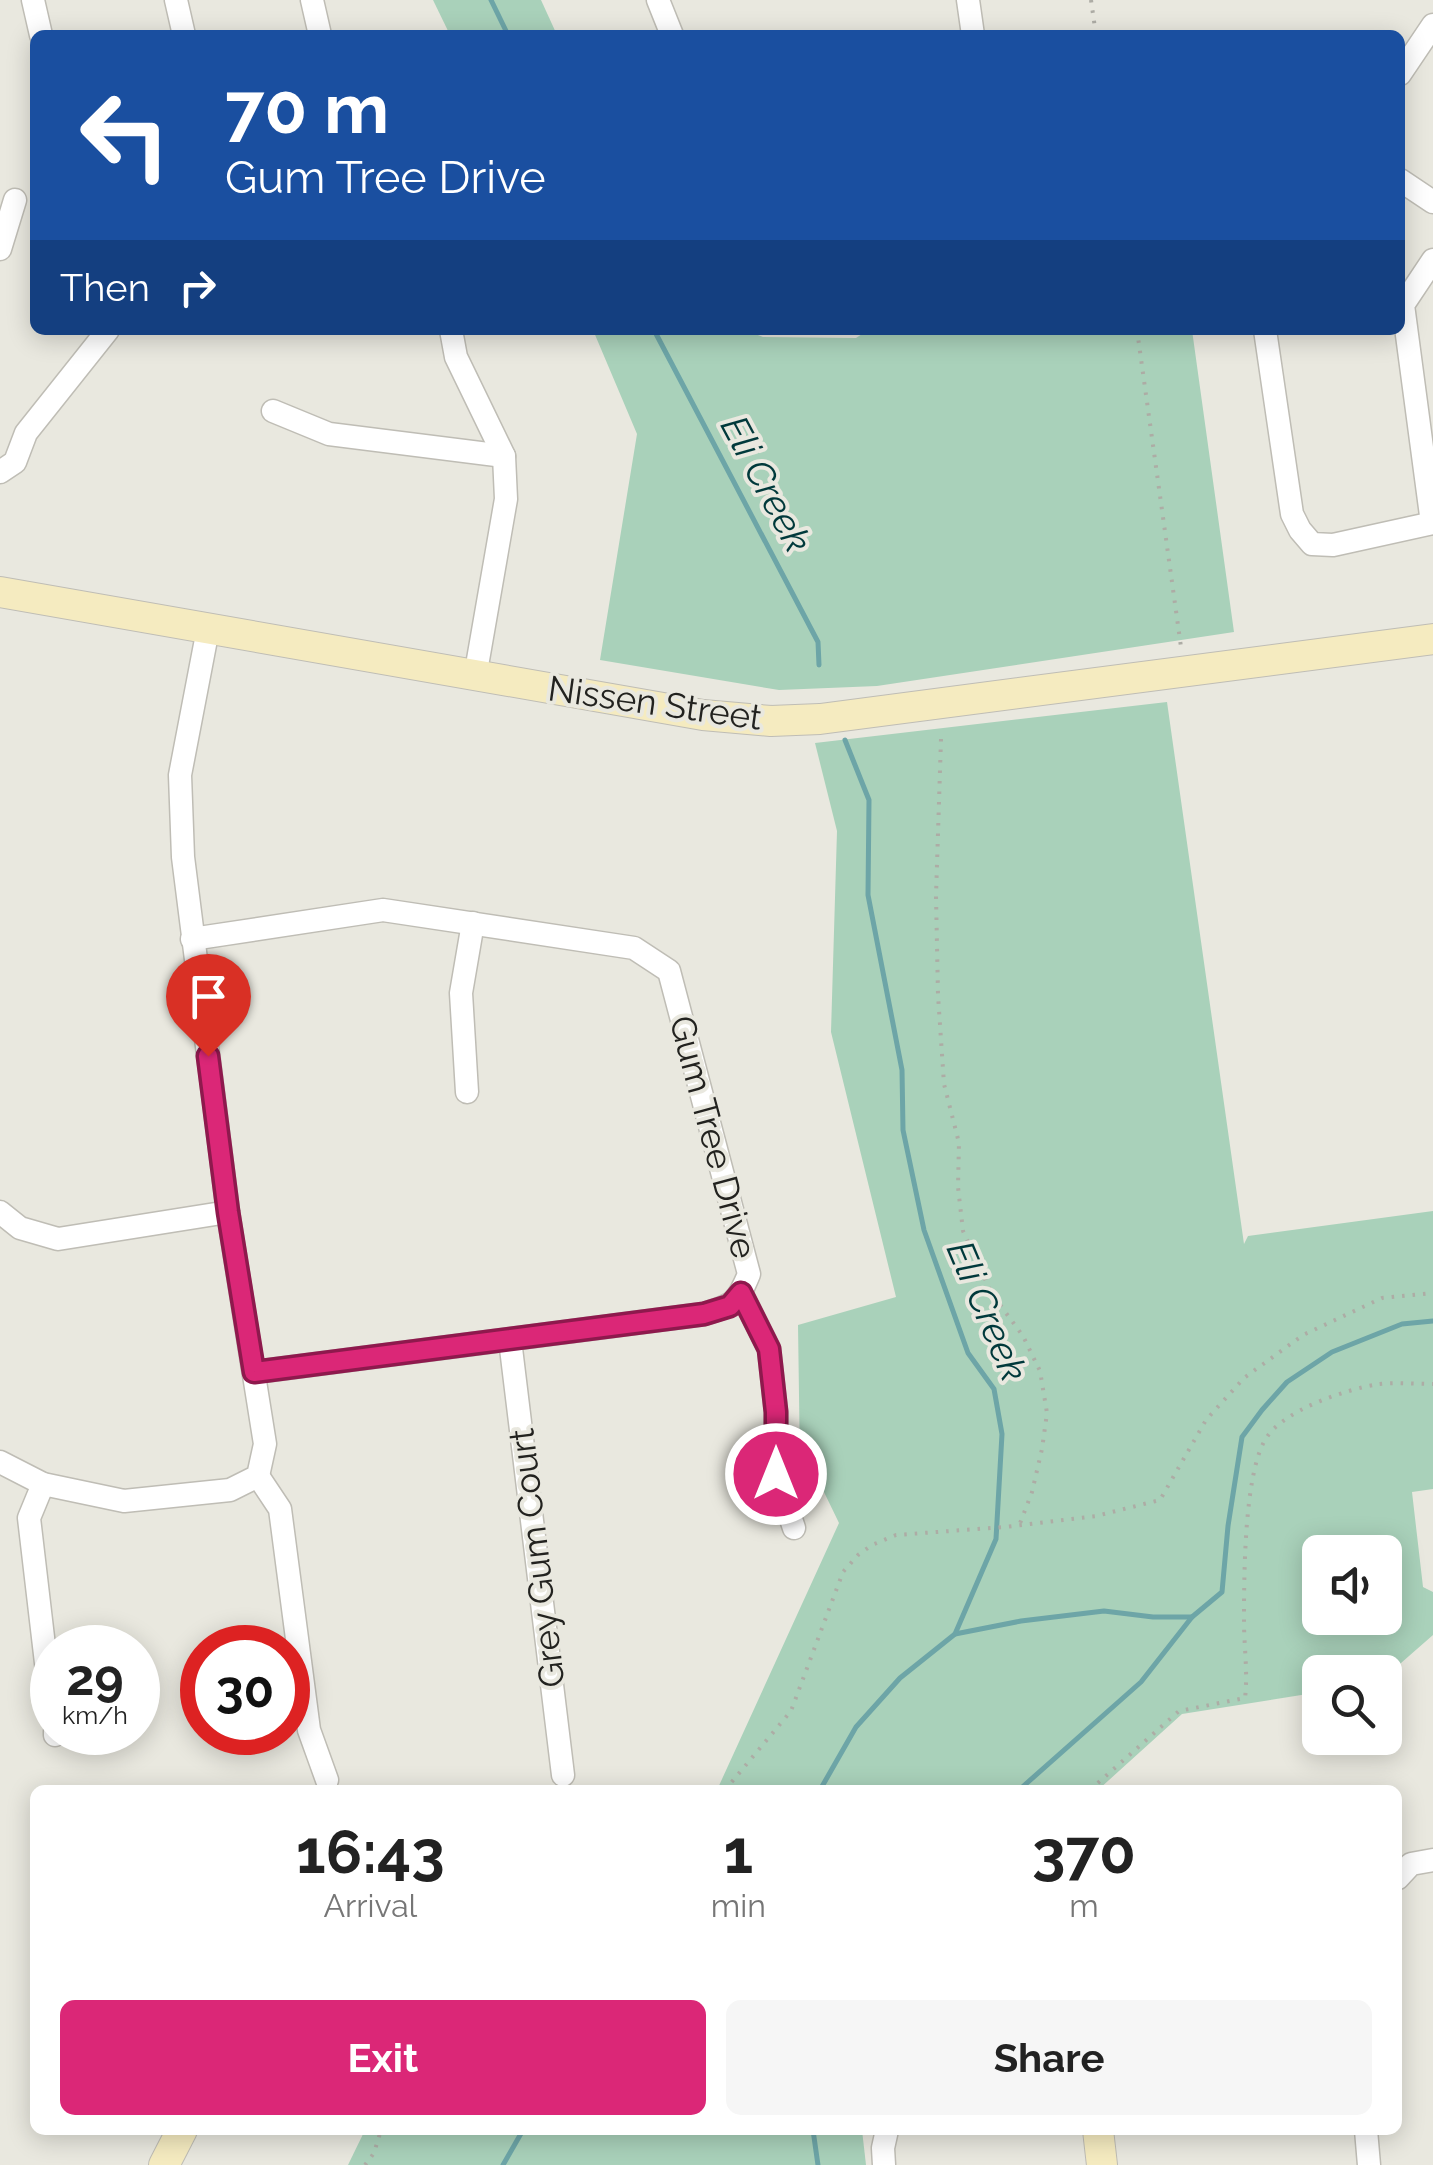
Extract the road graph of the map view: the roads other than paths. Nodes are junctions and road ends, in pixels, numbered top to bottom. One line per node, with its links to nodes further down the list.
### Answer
1 (34, 0): 7 (street)
2 (176, 0): 8 (street)
3 (312, 0): 9 (street)
4 (658, 0): 10 (street)
5 (968, 0): 11 (street)
6 (1433, 25): 12 (street)
7 (40, 30)
8 (183, 30)
9 (319, 30)
10 (670, 30)
11 (973, 30)
12 (1405, 67)
13 (1405, 183): 15 (street)
14 (17, 198): 16 (street)
15 (1433, 202)
16 (0, 249)
17 (1433, 260): 18 (street)
18 (1405, 302)
19 (1405, 320): 26 (street)
20 (104, 335): 25 (street)
21 (452, 335): 24 (street)
22 (1267, 335): 26 (street)
23 (273, 411): 24 (street)
24 (504, 456): 30 (street)
25 (0, 472)
26 (1432, 523)
27 (0, 592): 28 (street, Nissen Street)
28 (208, 629): 30 (street, Nissen Street); 32 (street)
29 (1433, 639): 30 (street, Nissen Street)
30 (475, 677)
31 (473, 923): 32 (street, Gum Tree Drive); 33 (street); 36 (street, Gum Tree Drive)
32 (192, 939): 35 (street)
33 (467, 1092)
34 (0, 1212): 35 (street)
35 (228, 1212): 38 (street)
36 (741, 1293): 37 (street, Gum Tree Drive); 42 (street)
37 (510, 1340): 38 (street, Gum Tree Drive); 44 (street, Grey Gum Court)
38 (254, 1372): 40 (street)
39 (0, 1462): 41 (street)
40 (258, 1476): 41 (street); 45 (street)
41 (42, 1484): 43 (street)
42 (794, 1528)
43 (41, 1625)
44 (563, 1776)
45 (327, 1780)
46 (1433, 1860): 47 (street)
47 (1402, 1869)
48 (179, 2135): 52 (street)
49 (886, 2135): 53 (street)
50 (1099, 2135): 54 (street)
51 (1366, 2135): 55 (street)
52 (164, 2165)
53 (884, 2165)
54 (1102, 2165)
55 (1369, 2165)

